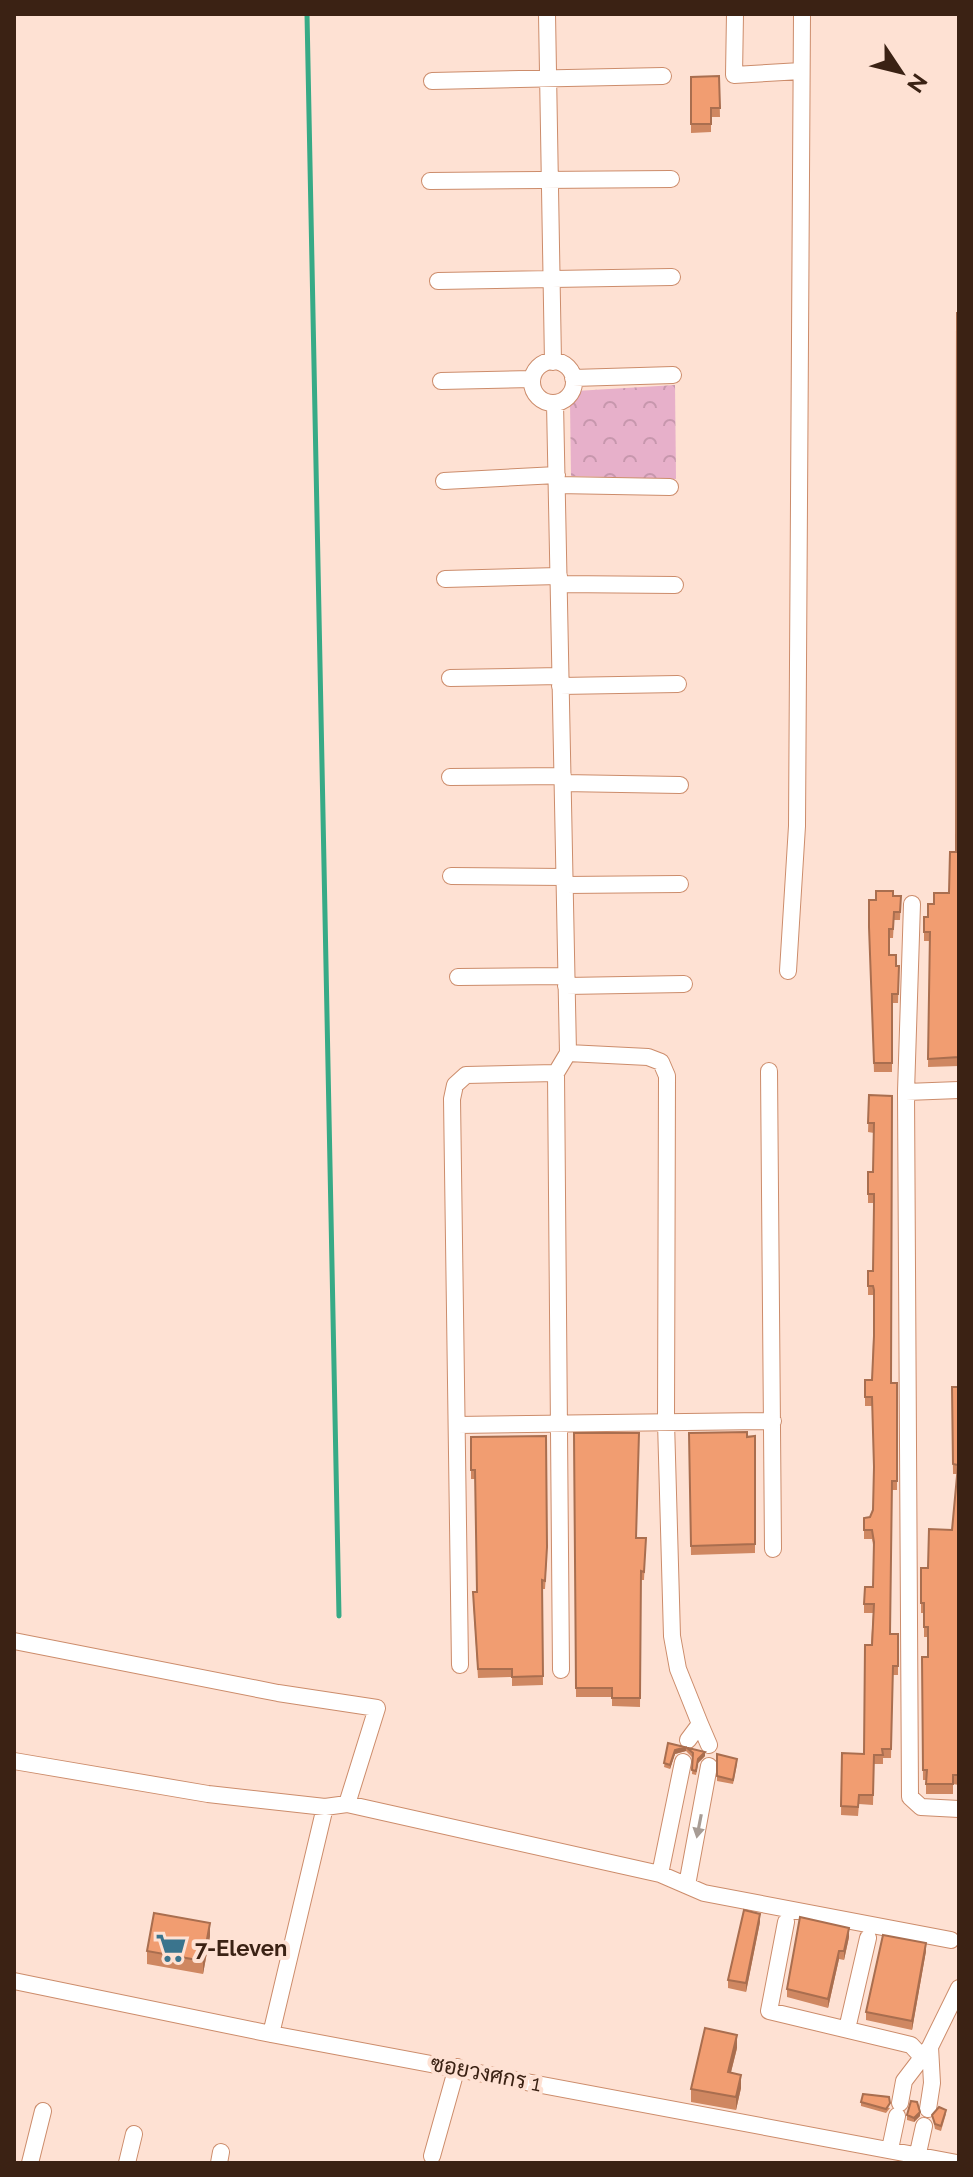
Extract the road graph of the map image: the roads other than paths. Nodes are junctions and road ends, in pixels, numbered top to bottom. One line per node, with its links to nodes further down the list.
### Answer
1 (547, 14): 6 (street)
2 (735, 14): 4 (street)
3 (802, 14): 4 (street)
4 (801, 71): 36 (street)
5 (663, 76): 6 (street)
6 (546, 78): 7 (street); 10 (street)
7 (432, 81)
8 (671, 179): 10 (street)
9 (430, 181): 10 (street)
10 (548, 181): 12 (street)
11 (672, 277): 12 (street)
12 (550, 278): 13 (street); 14 (street)
13 (438, 281)
14 (553, 362): 16 (street); 17 (street)
15 (673, 375): 16 (street)
16 (573, 378): 19 (street)
17 (532, 379): 18 (street); 19 (street)
18 (441, 381)
19 (555, 403): 20 (street)
20 (557, 480): 21 (street); 22 (street); 24 (street)
21 (444, 481)
22 (670, 487)
23 (445, 579): 24 (street)
24 (559, 580): 25 (street); 27 (street)
25 (675, 585)
26 (450, 678): 27 (street)
27 (560, 681): 28 (street); 30 (street)
28 (678, 684)
29 (450, 777): 30 (street)
30 (563, 780): 31 (street); 33 (street)
31 (680, 785)
32 (451, 876): 33 (street)
33 (564, 881): 34 (street); 38 (street)
34 (680, 884)
35 (912, 904): 44 (street)
36 (788, 971)
37 (458, 977): 38 (street)
38 (566, 981): 39 (street); 40 (street)
39 (684, 984)
40 (568, 1053): 42 (street); 46 (street)
41 (769, 1071): 45 (street)
42 (556, 1073): 47 (street); 48 (street)
43 (959, 1090): 44 (street)
44 (906, 1092): 61 (street)
45 (773, 1421): 46 (street); 49 (street)
46 (666, 1422): 48 (street); 53 (street)
47 (457, 1425): 48 (street); 51 (street)
48 (557, 1427): 52 (street)
49 (773, 1549)
50 (14, 1641): 59 (street)
51 (460, 1665)
52 (561, 1670)
53 (700, 1724): 54 (street); 55 (street)
54 (688, 1740)
55 (709, 1745)
56 (14, 1761): 60 (street)
57 (683, 1762): 62 (street)
58 (709, 1766): 63 (street, one-way to 63)
59 (347, 1804): 60 (street); 62 (street)
60 (325, 1807): 70 (street)
61 (959, 1809)
62 (660, 1874): 63 (street)
63 (687, 1885): 66 (street)
64 (786, 1922): 69 (street)
65 (868, 1938): 69 (street)
66 (951, 1940)
67 (14, 1981): 70 (street, ซอยวงศกร 1)
68 (959, 1988): 71 (street)
69 (847, 2029): 71 (street)
70 (271, 2034): 72 (street, ซอยวงศกร 1)
71 (926, 2052): 75 (street); 76 (street)
72 (457, 2067): 75 (street, ซอยวงศกร 1); 77 (street)
73 (43, 2111): 78 (street)
74 (134, 2134): 79 (street)
75 (890, 2149): 76 (street, ซอยวงศกร 1)
76 (918, 2153): 80 (street, ซอยวงศกร 1)
77 (432, 2156)
78 (30, 2163)
79 (127, 2163)
80 (957, 2163)

